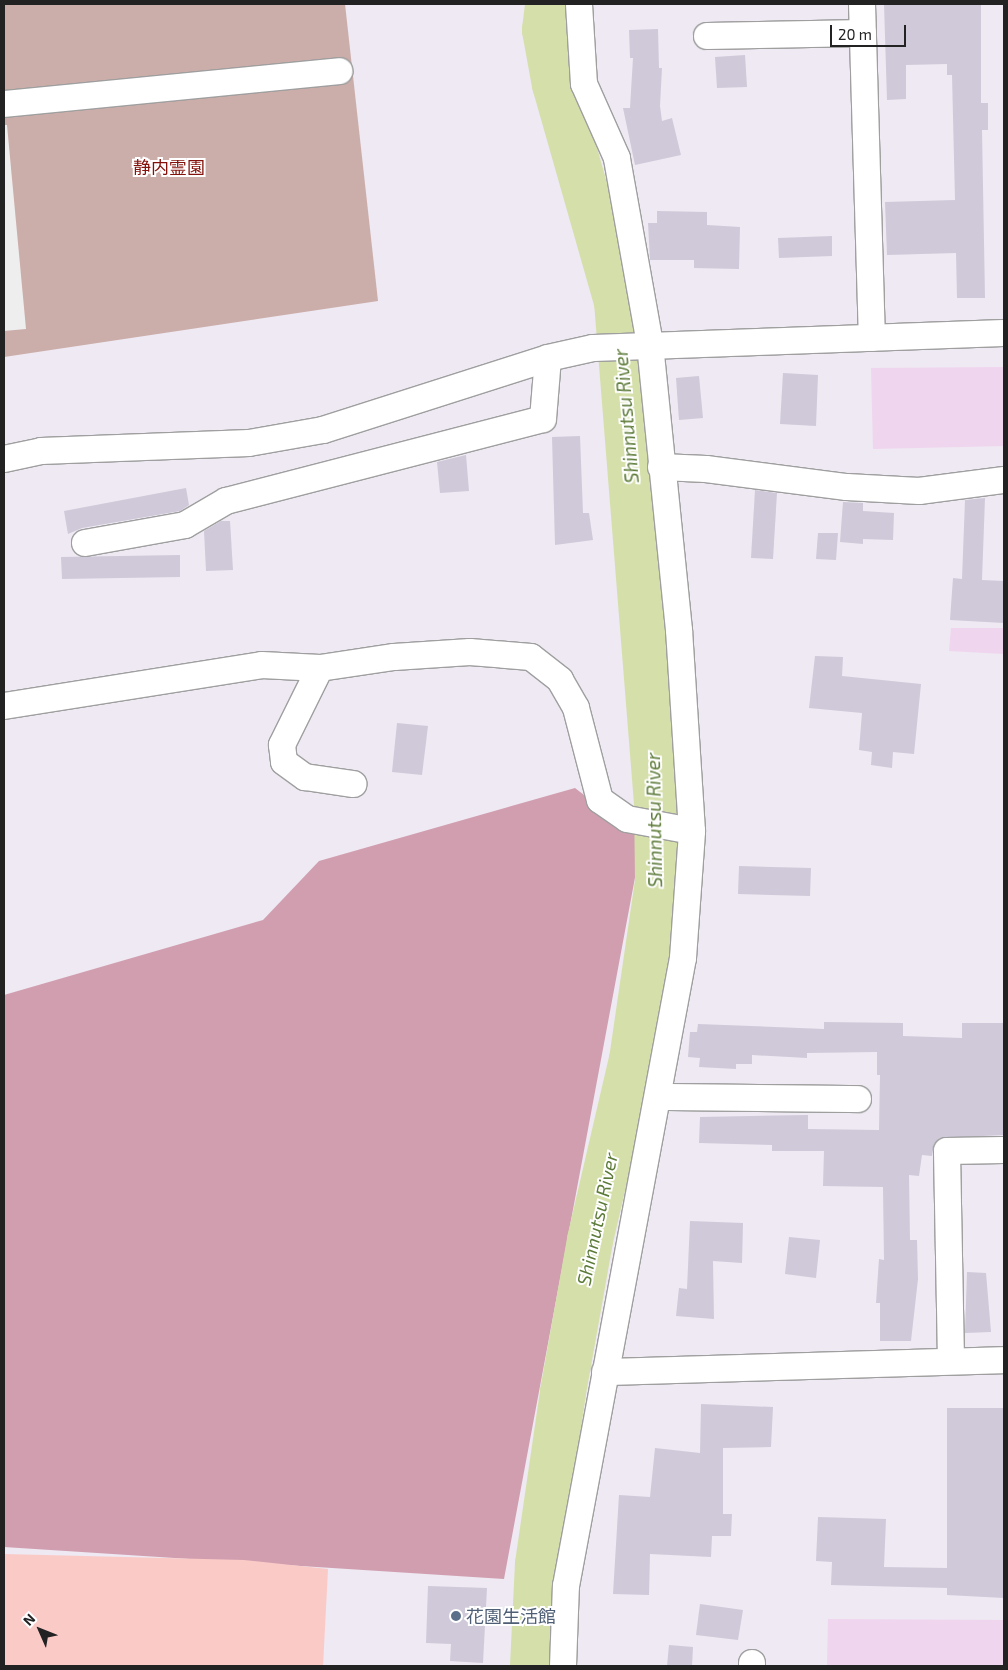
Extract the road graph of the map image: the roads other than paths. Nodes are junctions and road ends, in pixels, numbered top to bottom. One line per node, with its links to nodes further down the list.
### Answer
1 (579, 4): 9 (street)
2 (862, 4): 3 (street)
3 (863, 33): 4 (street); 8 (street)
4 (707, 36)
5 (340, 71): 6 (street)
6 (4, 104)
7 (1004, 333): 8 (street)
8 (872, 338): 9 (street)
9 (643, 344): 10 (street); 12 (street)
10 (548, 358): 11 (street); 14 (street)
11 (4, 460)
12 (661, 467): 13 (street); 18 (street)
13 (1004, 480)
14 (85, 543)
15 (320, 668): 16 (street); 17 (street); 18 (street)
16 (4, 706)
17 (353, 784)
18 (684, 830): 19 (street)
19 (659, 1097): 20 (street); 24 (street)
20 (858, 1098)
21 (1004, 1150): 22 (street)
22 (951, 1360): 23 (street); 24 (street)
23 (1004, 1360)
24 (605, 1372): 25 (street)
25 (563, 1666)

